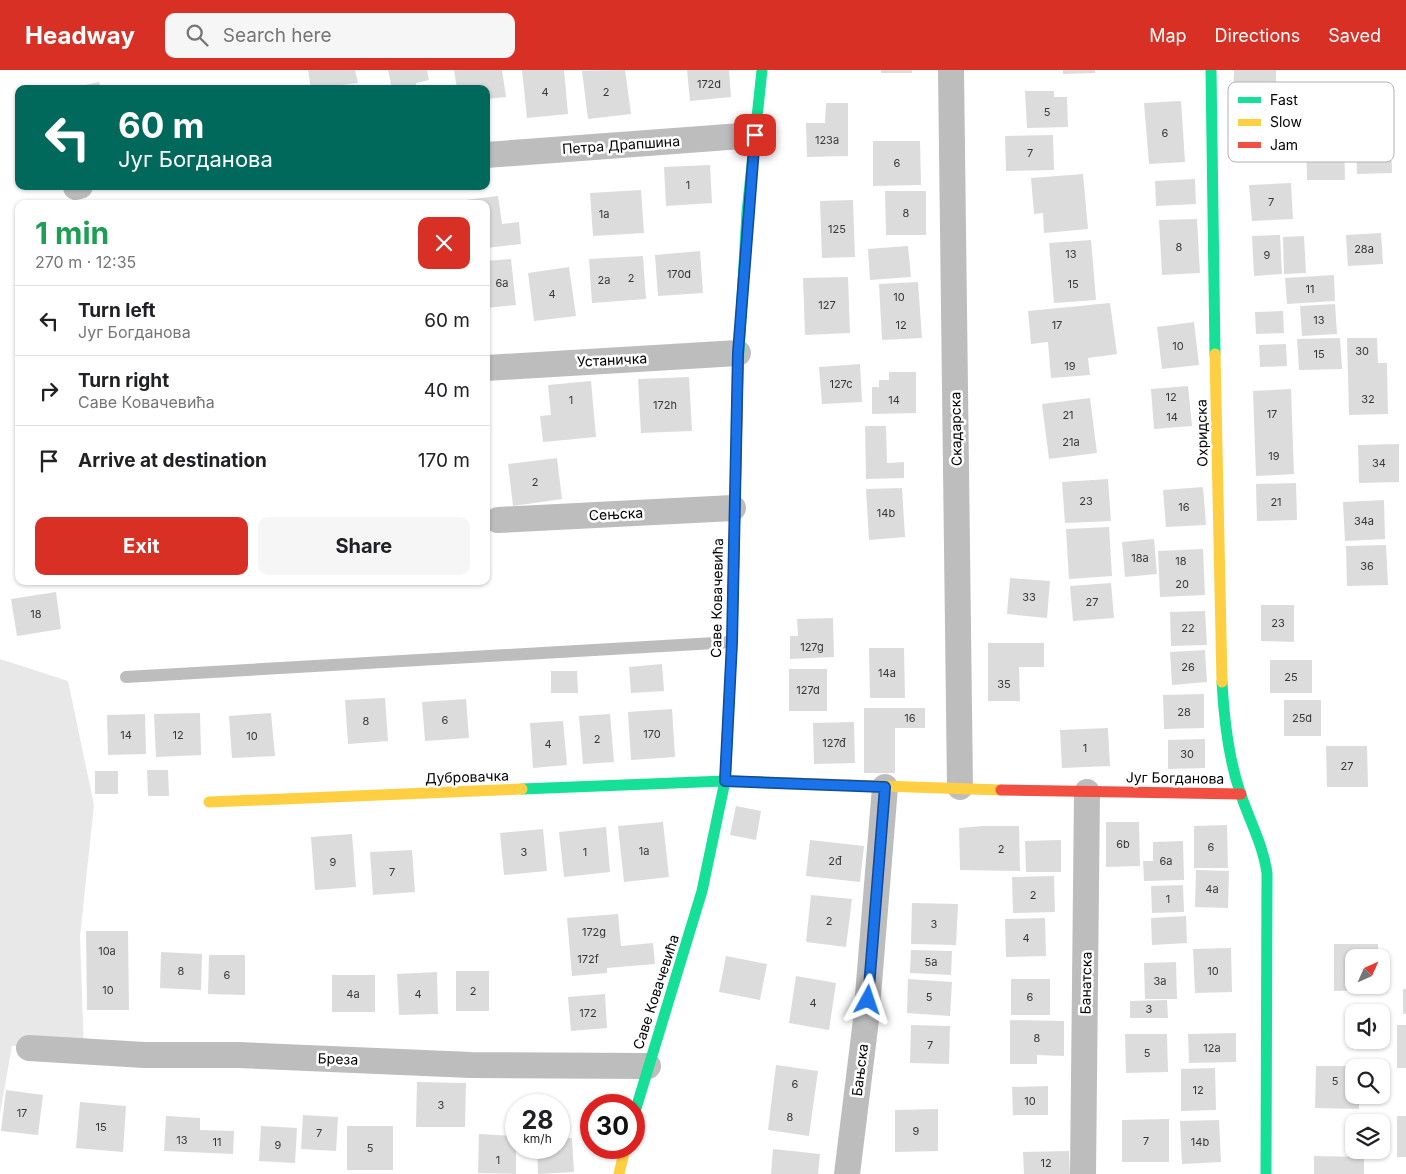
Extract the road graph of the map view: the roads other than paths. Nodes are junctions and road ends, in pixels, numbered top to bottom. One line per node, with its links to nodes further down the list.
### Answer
1 (762, 70): 4 (street, Саве Ковачевића)
2 (951, 70): 14 (street, Скадарска)
3 (1211, 70): 16 (street, Охридска)
4 (755, 135): 5 (street, Петра Драпшина); 6 (street, Саве Ковачевића)
5 (490, 155)
6 (738, 353): 7 (street, Устаничка); 8 (street, Саве Ковачевића)
7 (490, 368)
8 (734, 508): 9 (street, Сењска); 10 (street, Саве Ковачевића)
9 (498, 520)
10 (732, 642): 11 (lane); 12 (street, Саве Ковачевића)
11 (126, 677)
12 (725, 781): 13 (street, Југ Богданова); 17 (street, Дубровачка); 19 (street, Саве Ковачевића)
13 (885, 787): 14 (street, Југ Богданова); 23 (street, Бањска)
14 (960, 787): 15 (street, Југ Богданова)
15 (1088, 792): 16 (street, Југ Богданова); 24 (street, Банатска)
16 (1240, 794): 25 (street, Југ Богданова)
17 (209, 802)
18 (30, 1048): 19 (street, Бреза)
19 (648, 1066): 20 (street, Саве Ковачевића)
20 (640, 1094)
21 (622, 1159): 22 (street)
22 (618, 1174)
23 (847, 1174)
24 (1083, 1174)
25 (1266, 1174)

